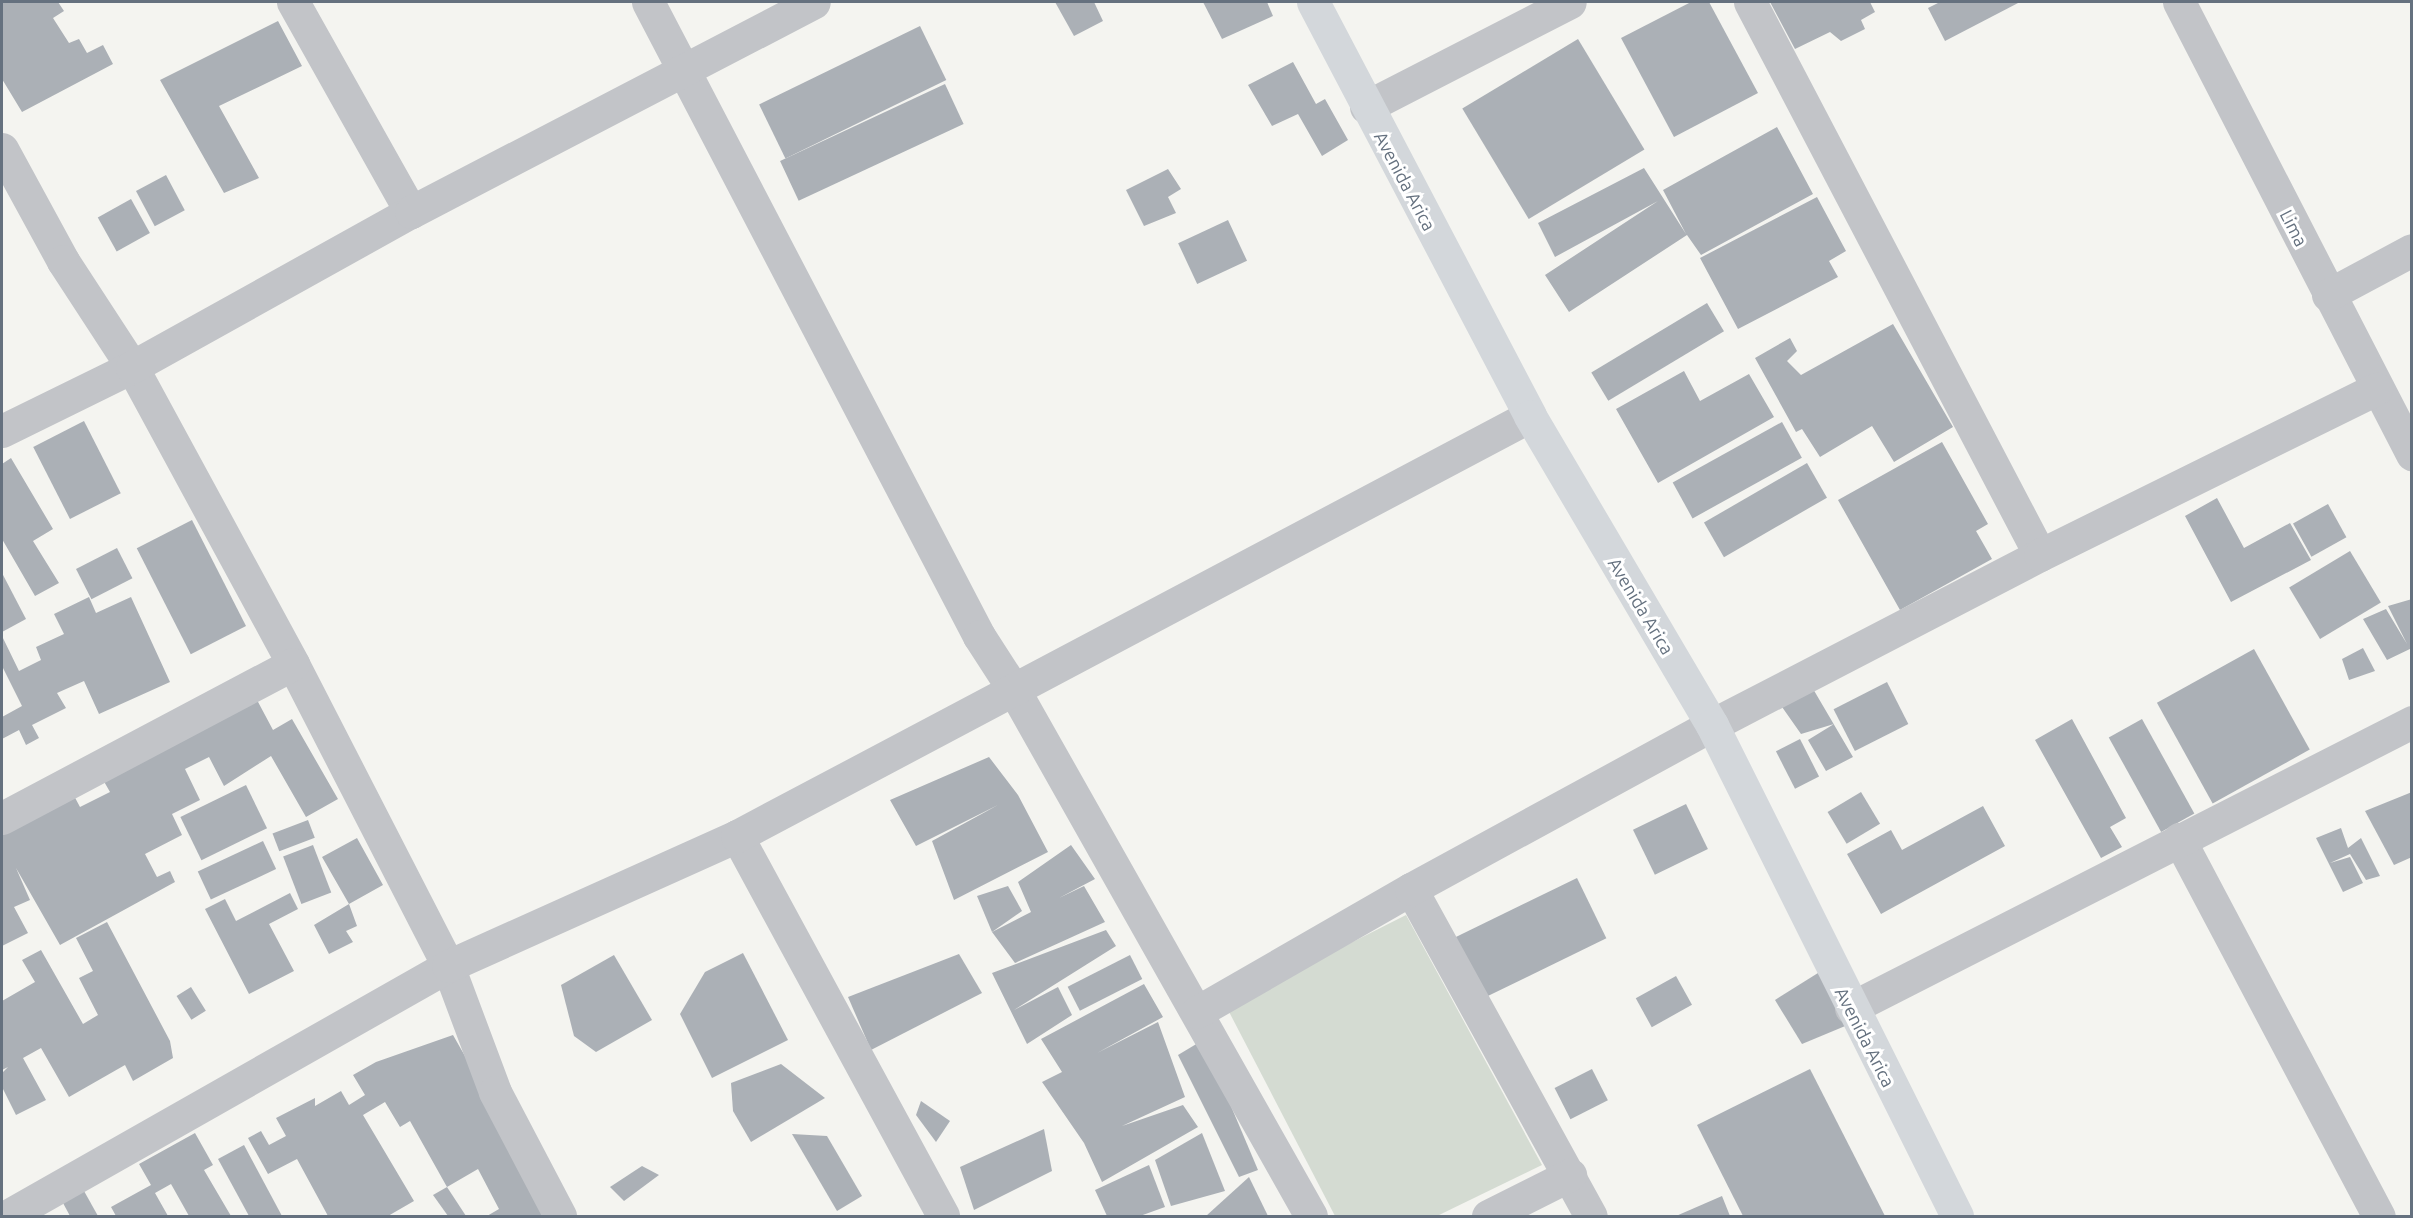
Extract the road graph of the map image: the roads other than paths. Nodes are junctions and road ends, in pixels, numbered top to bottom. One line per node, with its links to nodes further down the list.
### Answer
1 (293, 2): 11 (street)
2 (648, 2): 8 (street)
3 (814, 2): 8 (street)
4 (1313, 2): 9 (street, Avenida Arica)
5 (1570, 2): 9 (street)
6 (1750, 2): 19 (street)
7 (2179, 2): 13 (street, Lima)
8 (683, 69): 11 (street); 21 (street)
9 (1365, 106): 16 (street, Avenida Arica)
10 (2, 148): 14 (street)
11 (411, 212): 14 (street)
12 (2412, 250): 13 (street)
13 (2328, 295): 15 (street, Lima)
14 (132, 367): 17 (street); 20 (street)
15 (2376, 389): 18 (street, Lima); 19 (street)
16 (1530, 416): 21 (street); 23 (street, Avenida Arica)
17 (2, 430)
18 (2412, 454)
19 (2040, 555): 23 (street)
20 (293, 664): 24 (street); 28 (street)
21 (1014, 690): 25 (street); 30 (street)
22 (2412, 722): 26 (street)
23 (1712, 725): 27 (street); 29 (street, Avenida Arica)
24 (2, 818)
25 (737, 836): 28 (street); 34 (street)
26 (2179, 839): 29 (street); 39 (street)
27 (1411, 889): 30 (street); 31 (street)
28 (448, 966): 32 (street); 33 (street)
29 (1851, 1008): 38 (street, Avenida Arica)
30 (1197, 1012): 35 (street)
31 (1570, 1175): 36 (street); 37 (street)
32 (7, 1212)
33 (560, 1216)
34 (943, 1216)
35 (1311, 1216)
36 (1488, 1216)
37 (1591, 1216)
38 (1957, 1216)
39 (2379, 1216)

